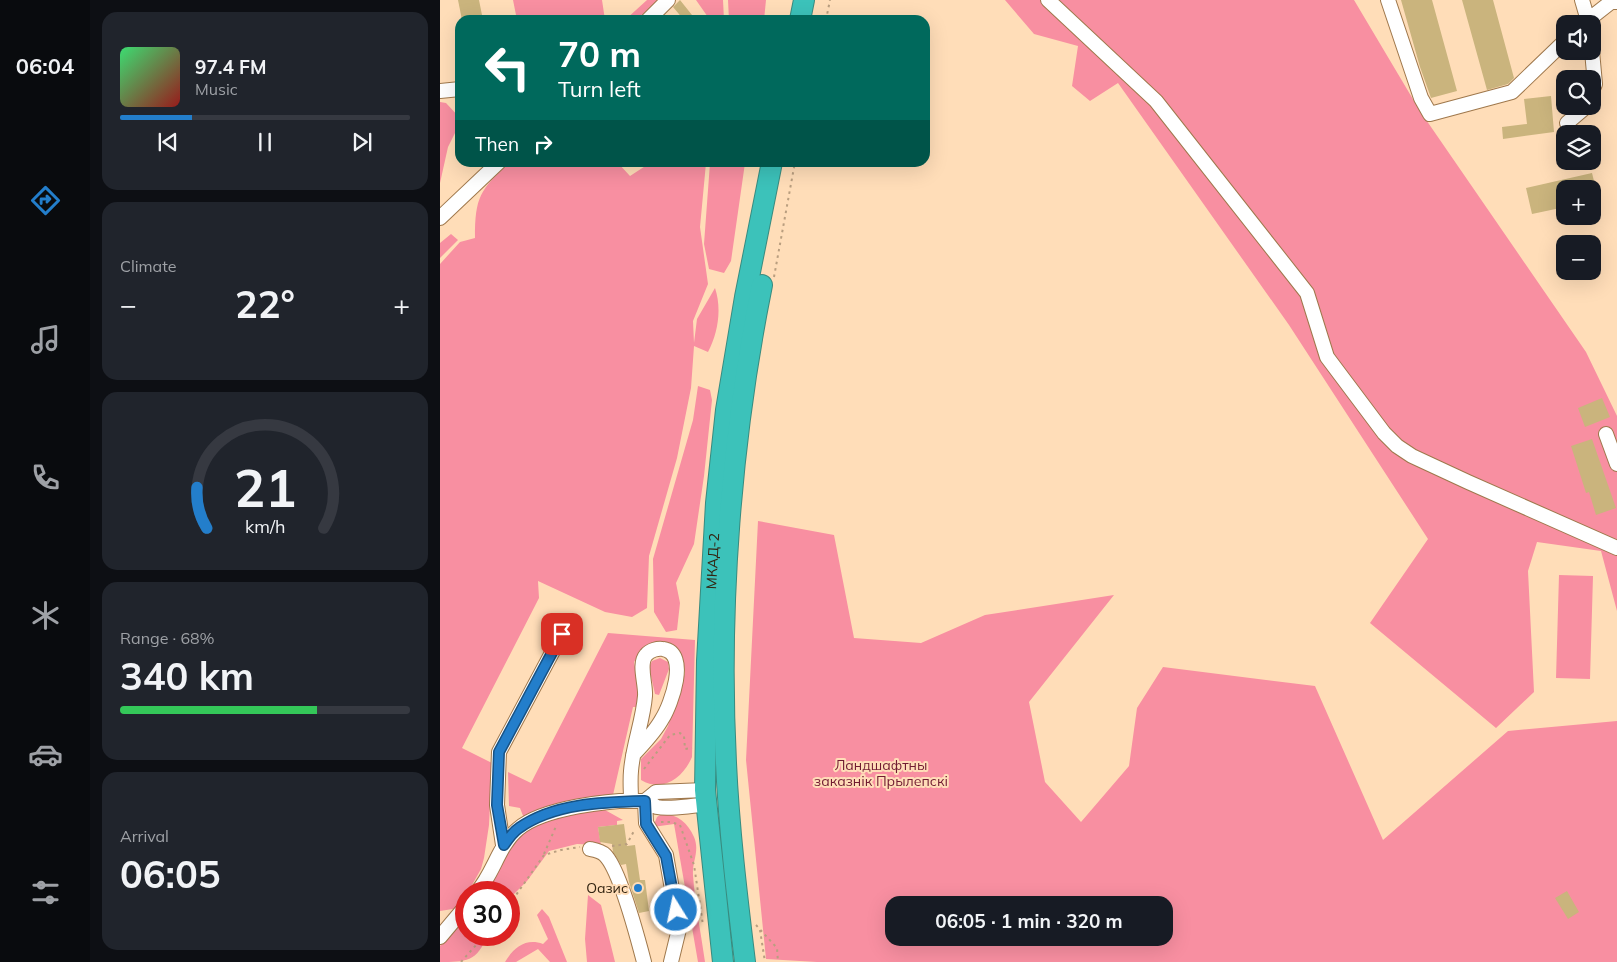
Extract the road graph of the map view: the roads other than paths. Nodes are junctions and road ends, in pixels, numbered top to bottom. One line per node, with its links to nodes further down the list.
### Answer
1 (668, 0): 8 (street)
2 (804, 0): 9 (highway)
3 (818, 0): 10 (highway)
4 (1048, 0): 24 (street)
5 (1388, 0): 13 (street)
6 (1582, 0): 11 (street)
7 (1617, 2): 12 (street)
8 (653, 15)
9 (801, 15)
10 (815, 15)
11 (1585, 15)
12 (1595, 15)
13 (1556, 50)
14 (455, 90): 15 (street)
15 (440, 91)
16 (1576, 115): 17 (street)
17 (1567, 123)
18 (494, 167): 21 (street)
19 (771, 167): 28 (highway, МКАД-2)
20 (785, 167): 27 (highway)
21 (440, 218)
22 (1606, 434): 23 (street)
23 (1617, 464)
24 (1617, 548)
25 (562, 634): 31 (street)
26 (633, 755): 26 (street); 29 (street)
27 (727, 774): 28 (highway); 30 (highway)
28 (710, 797): 29 (street); 30 (highway); 38 (highway, МКАД-2)
29 (638, 801): 31 (street); 37 (street)
30 (730, 822): 39 (highway)
31 (504, 845): 33 (street)
32 (590, 849): 36 (street)
33 (486, 881)
34 (455, 919): 35 (street)
35 (440, 937)
36 (644, 962)
37 (671, 962)
38 (723, 962)
39 (745, 962)

